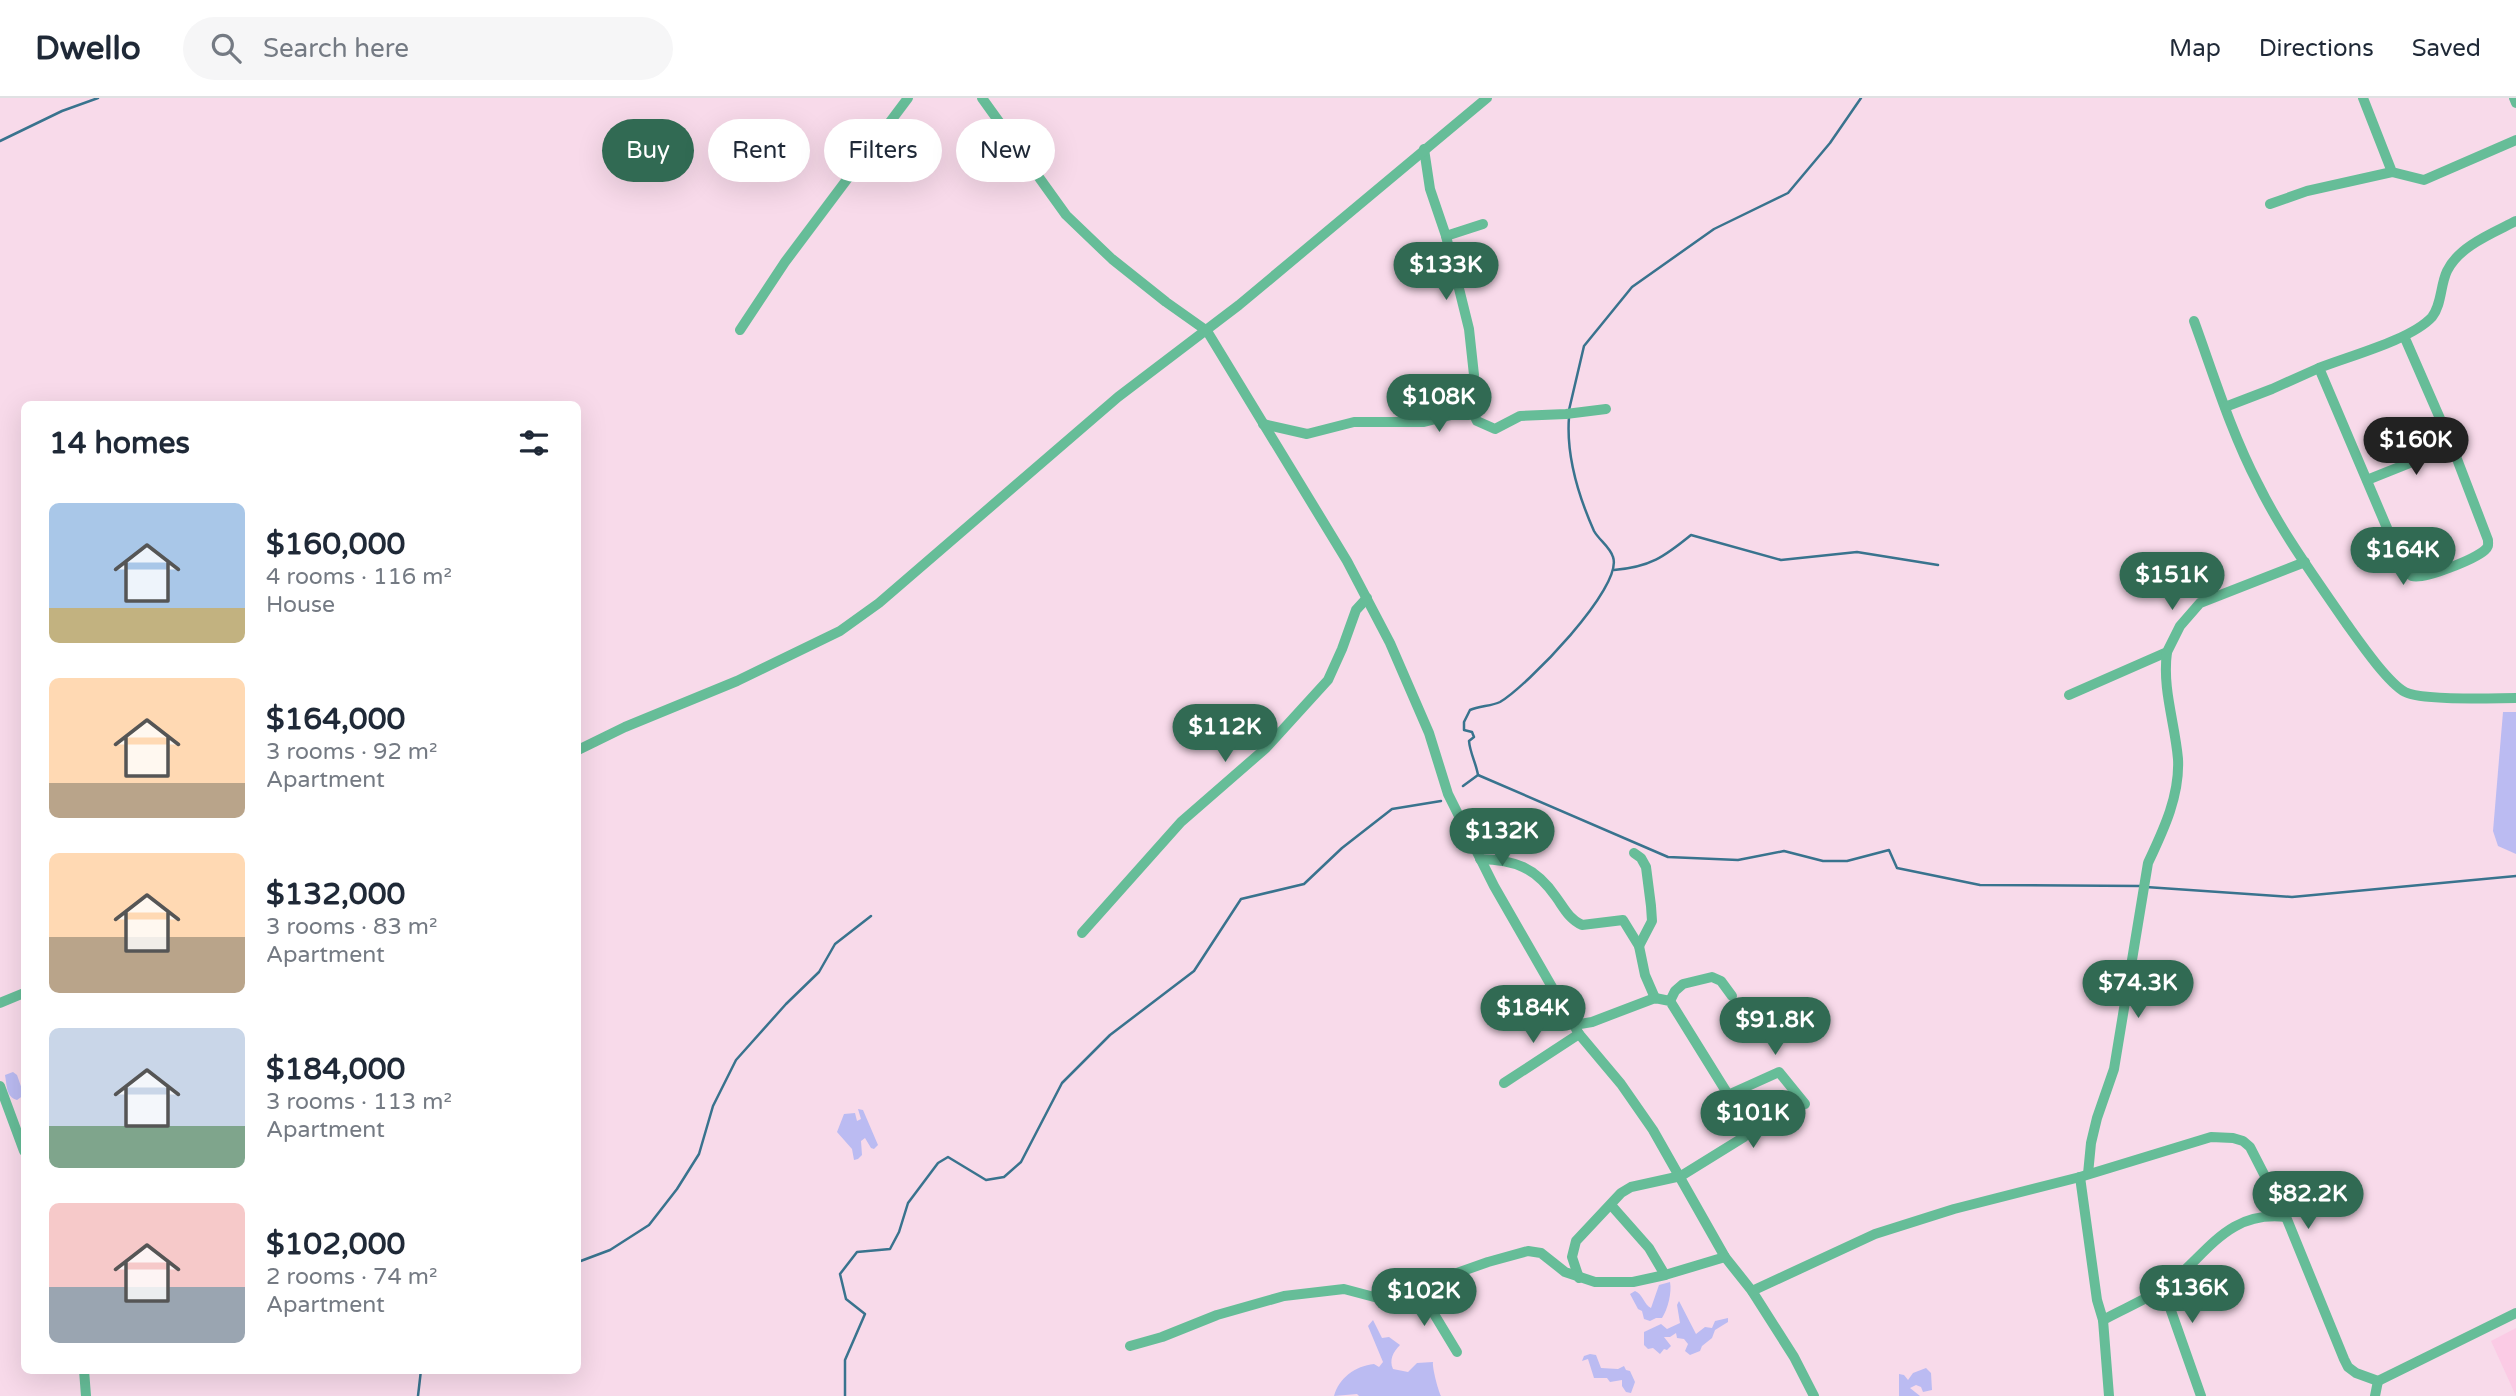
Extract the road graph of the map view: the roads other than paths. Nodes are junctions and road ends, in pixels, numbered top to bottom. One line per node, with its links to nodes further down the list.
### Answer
1 (908, 98): 15 (street)
2 (982, 98): 16 (street)
3 (1487, 98): 8 (street)
4 (2363, 98): 9 (street)
5 (2514, 98): 6 (street)
6 (2516, 103)
7 (2516, 140): 9 (street)
8 (1424, 149): 13 (street); 16 (street)
9 (2392, 172): 10 (street)
10 (2270, 204)
11 (2516, 221): 17 (street)
12 (1482, 224): 13 (street)
13 (1446, 236): 19 (street)
14 (2194, 321): 20 (street)
15 (740, 330)
16 (1207, 331): 24 (street); 32 (street)
17 (2404, 335): 18 (street); 25 (street)
18 (2319, 368): 20 (street); 26 (street)
19 (1469, 404): 22 (street); 23 (street)
20 (2225, 407): 27 (street)
21 (1606, 409): 23 (street)
22 (1459, 413): 23 (street); 24 (street)
23 (1477, 421)
24 (1263, 424): 28 (street)
25 (2452, 446): 26 (street); 26 (street)
26 (2367, 481)
27 (2305, 562): 29 (street); 31 (street)
28 (1367, 598): 34 (street); 35 (street)
29 (2167, 652): 30 (street); 48 (street)
30 (2070, 695)
31 (2516, 698)
32 (581, 749)
33 (1634, 853): 36 (street)
34 (1480, 859): 36 (street); 42 (street)
35 (1082, 933)
36 (1639, 946): 39 (street)
37 (21, 994): 41 (street)
38 (1732, 996): 40 (street)
39 (1655, 998): 40 (street); 42 (street)
40 (1670, 1001): 45 (street)
41 (0, 1003)
42 (1577, 1029): 43 (street); 49 (street)
43 (1504, 1083)
44 (0, 1086): 47 (street)
45 (1728, 1095): 46 (street); 49 (street)
46 (1805, 1104)
47 (21, 1143)
48 (2084, 1175): 51 (street); 57 (street); 59 (street)
49 (1681, 1176): 50 (street); 52 (street)
50 (1611, 1205): 53 (street); 54 (street)
51 (2286, 1217): 56 (street); 63 (street)
52 (1725, 1257): 53 (street); 57 (street)
53 (1665, 1276): 54 (street)
54 (1579, 1278): 55 (street)
55 (1420, 1286): 60 (street); 61 (street)
56 (2163, 1288): 59 (street); 67 (street)
57 (1752, 1291): 65 (street)
58 (2516, 1313): 63 (street)
59 (2103, 1320): 66 (street)
60 (1130, 1346)
61 (1457, 1352)
62 (84, 1374): 64 (street)
63 (2378, 1381): 68 (street)
64 (86, 1396)
65 (1814, 1396)
66 (2109, 1396)
67 (2202, 1396)
68 (2375, 1396)

